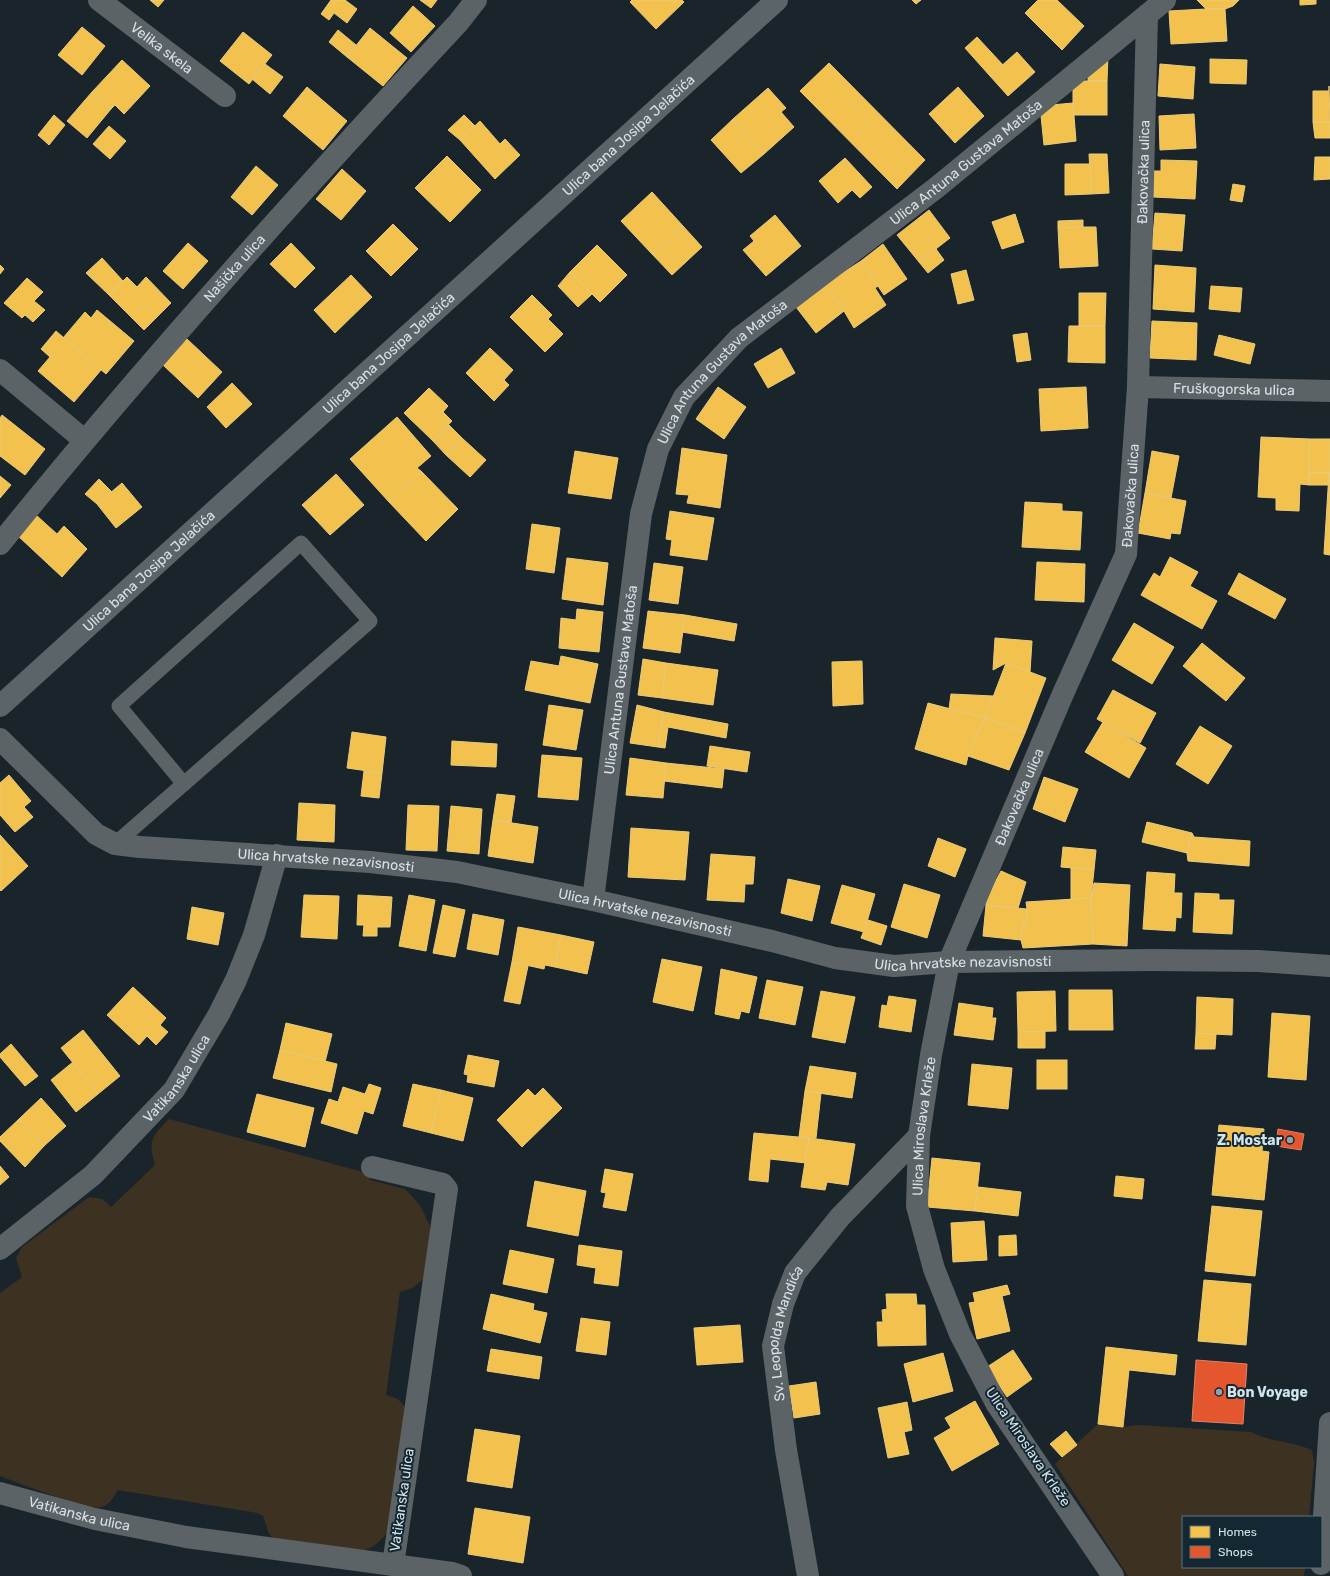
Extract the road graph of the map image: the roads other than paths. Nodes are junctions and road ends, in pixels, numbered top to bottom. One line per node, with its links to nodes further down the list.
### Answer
1 (99, 0): 6 (street, Velika skela)
2 (476, 0): 10 (street, Našička ulica)
3 (777, 0): 12 (main road, Ulica bana Josipa Jelačića)
4 (1165, 0): 5 (street)
5 (1147, 14): 8 (street, Đakovačka ulica); 17 (street, Ulica Antuna Gustava Matoša)
6 (225, 96)
7 (0, 370): 10 (street)
8 (1138, 387): 9 (street, Fruškogorska ulica); 18 (street, Đakovačka ulica)
9 (1330, 391)
10 (84, 440): 11 (street, Našička ulica)
11 (0, 544)
12 (0, 706)
13 (0, 739): 15 (street, Ulica hrvatske nezavisnosti)
14 (184, 784): 14 (lane); 15 (lane)
15 (115, 844): 16 (street, Ulica hrvatske nezavisnosti)
16 (277, 856): 17 (street, Ulica hrvatske nezavisnosti); 22 (street, Vatikanska ulica)
17 (593, 900): 18 (street, Ulica hrvatske nezavisnosti)
18 (949, 962): 19 (street, Ulica hrvatske nezavisnosti); 20 (street, Ulica Miroslava Krleže)
19 (1330, 966)
20 (919, 1136): 28 (street, Sv. Leopolda Mandića); 29 (street, Ulica Miroslava Krleže)
21 (372, 1167): 26 (street, Vatikanska ulica)
22 (0, 1249)
23 (1330, 1423): 25 (street)
24 (0, 1493): 26 (street, Vatikanska ulica)
25 (1322, 1550)
26 (393, 1565): 27 (street)
27 (461, 1576)
28 (808, 1576)
29 (1113, 1576)

